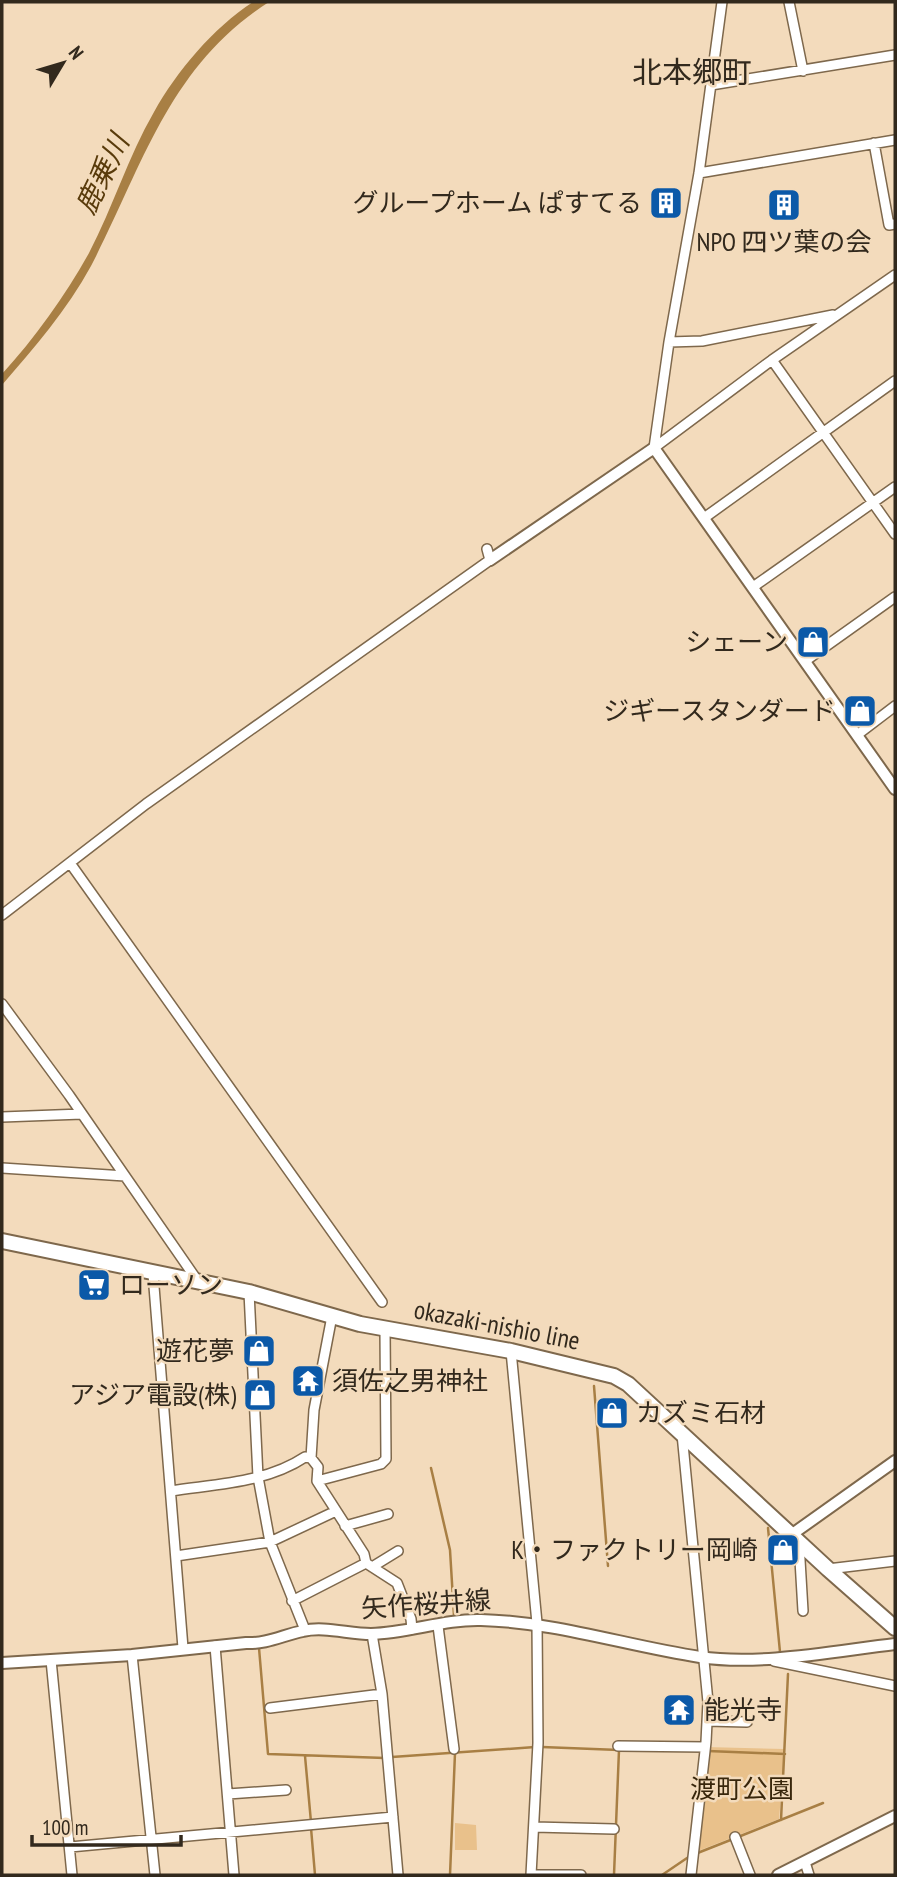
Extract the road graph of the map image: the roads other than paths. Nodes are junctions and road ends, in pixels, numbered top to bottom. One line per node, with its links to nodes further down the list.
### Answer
1 (722, 2): 5 (street)
2 (789, 2): 4 (street)
3 (895, 55): 4 (street)
4 (803, 71): 5 (street)
5 (711, 85): 8 (street)
6 (895, 140): 7 (street)
7 (874, 144): 8 (street); 10 (street)
8 (699, 173): 14 (street)
9 (895, 192): 10 (street)
10 (884, 194): 11 (street)
11 (895, 224)
12 (894, 279): 13 (street)
13 (838, 314): 14 (street); 15 (street)
14 (669, 342): 18 (street)
15 (772, 360): 17 (street); 18 (street)
16 (895, 381): 17 (street)
17 (823, 432): 20 (street); 21 (street)
18 (654, 448): 21 (street); 23 (street)
19 (895, 487): 20 (street)
20 (873, 503): 22 (street); 24 (street)
21 (704, 518): 24 (street)
22 (895, 534)
23 (488, 555): 30 (street)
24 (753, 587): 26 (street)
25 (895, 597): 26 (street)
26 (805, 661): 28 (street)
27 (895, 706): 28 (street)
28 (857, 735): 29 (street)
29 (895, 789)
30 (70, 863): 31 (street); 41 (street)
31 (2, 915)
32 (2, 1004): 33 (street)
33 (82, 1114): 34 (street); 36 (street)
34 (2, 1117)
35 (2, 1168): 36 (street)
36 (125, 1176): 39 (street)
37 (2, 1241): 38 (main road, okazaki-nishio line)
38 (153, 1274): 39 (main road, okazaki-nishio line); 50 (street)
39 (199, 1283): 40 (main road, okazaki-nishio line)
40 (248, 1292): 42 (main road, okazaki-nishio line); 48 (street)
41 (382, 1302)
42 (332, 1316): 43 (main road, okazaki-nishio line); 46 (street)
43 (385, 1329): 44 (main road, okazaki-nishio line); 49 (street)
44 (511, 1351): 45 (main road, okazaki-nishio line); 63 (street)
45 (682, 1433): 54 (main road, okazaki-nishio line); 73 (street)
46 (311, 1458): 48 (street); 49 (street)
47 (895, 1461): 54 (street)
48 (258, 1477): 50 (street); 55 (street)
49 (317, 1481): 51 (street)
50 (171, 1491): 57 (street)
51 (336, 1511): 53 (street); 55 (street)
52 (388, 1514): 53 (street)
53 (345, 1526): 59 (street)
54 (795, 1539): 60 (main road, okazaki-nishio line); 62 (street)
55 (270, 1542): 57 (street); 61 (street)
56 (398, 1551): 59 (street)
57 (176, 1556): 71 (street)
58 (895, 1561): 60 (street)
59 (369, 1565): 61 (street); 66 (street)
60 (828, 1569): 65 (main road, okazaki-nishio line)
61 (292, 1601): 67 (street)
62 (803, 1611)
63 (537, 1623): 64 (street, 矢作桜井線); 73 (street, 矢作桜井線); 89 (street)
64 (439, 1626): 66 (street, 矢作桜井線); 84 (street)
65 (895, 1628)
66 (412, 1629): 68 (street, 矢作桜井線)
67 (305, 1630): 68 (street, 矢作桜井線); 70 (street, 矢作桜井線)
68 (372, 1634): 78 (street)
69 (895, 1644): 74 (street, 矢作桜井線)
70 (215, 1646): 71 (street, 矢作桜井線); 86 (street)
71 (183, 1648): 72 (street, 矢作桜井線)
72 (132, 1655): 75 (street, 矢作桜井線); 93 (street)
73 (702, 1657): 74 (street, 矢作桜井線); 80 (street)
74 (764, 1658): 77 (street)
75 (51, 1660): 76 (street, 矢作桜井線); 94 (street)
76 (2, 1664)
77 (895, 1686)
78 (382, 1694): 79 (street); 87 (street)
79 (270, 1708)
80 (707, 1721): 81 (street); 83 (street)
81 (747, 1722)
82 (618, 1746): 83 (street)
83 (705, 1747): 102 (street)
84 (454, 1749)
85 (286, 1790): 86 (street)
86 (228, 1794): 91 (street)
87 (393, 1817): 91 (street); 99 (street)
88 (895, 1818): 95 (street)
89 (534, 1827): 90 (street); 100 (street)
90 (614, 1829)
91 (231, 1833): 93 (street); 98 (street)
92 (735, 1836): 103 (street)
93 (152, 1840): 94 (street); 97 (street)
94 (70, 1847): 96 (street)
95 (805, 1862): 104 (street); 105 (street)
96 (72, 1875)
97 (155, 1875)
98 (234, 1875)
99 (398, 1875)
100 (531, 1875): 101 (street)
101 (581, 1875)
102 (691, 1875)
103 (750, 1875)
104 (778, 1875)
105 (809, 1875)

